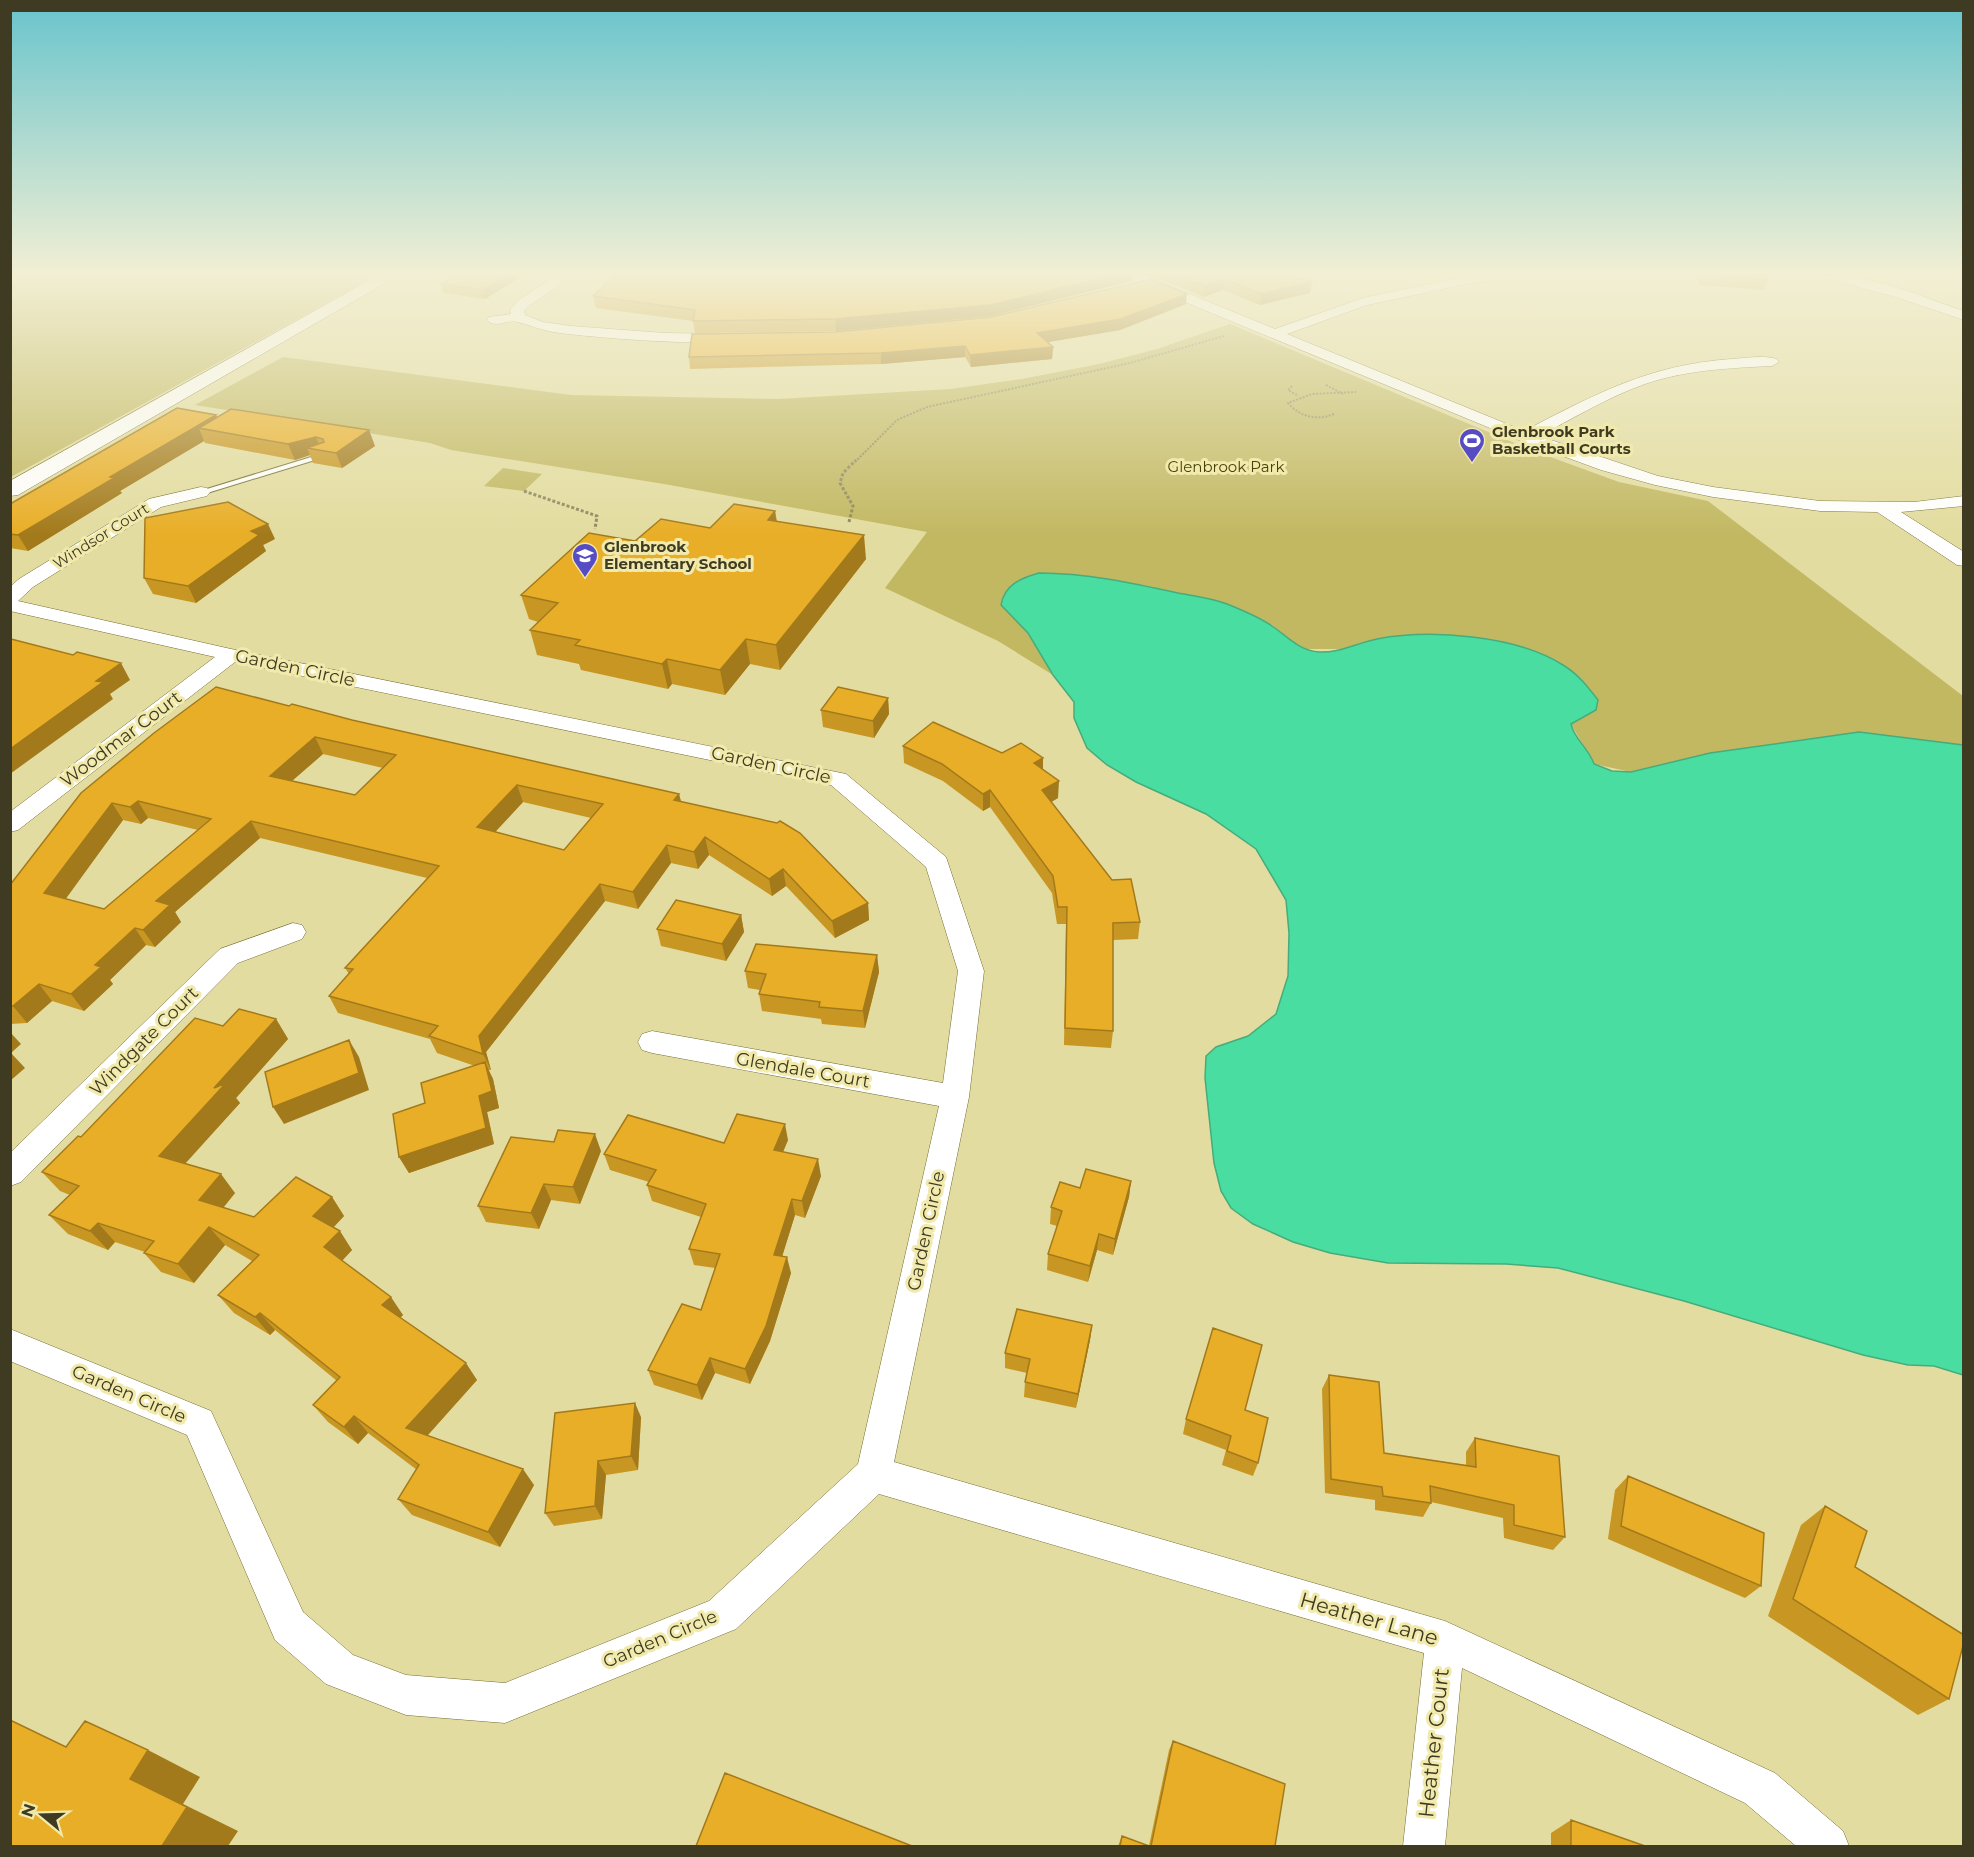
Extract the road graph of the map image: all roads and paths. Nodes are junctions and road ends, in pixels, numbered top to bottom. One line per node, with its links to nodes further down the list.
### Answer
1 (237, 362): 13 (street)
2 (1135, 362): 18 (path)
3 (1346, 362): 5 (street)
4 (1772, 362): 11 (street)
5 (1390, 380): 8 (path); 11 (street)
6 (1326, 385): 8 (path)
7 (1292, 386): 9 (path)
8 (1344, 394): 9 (path)
9 (1297, 395): 10 (path)
10 (1334, 414)
11 (1525, 437): 17 (street)
12 (324, 456): 15 (lane)
13 (10, 490)
14 (524, 490): 19 (path)
15 (201, 492): 21 (street, Windsor Court)
16 (1964, 501): 17 (street)
17 (1880, 506): 20 (street)
18 (849, 522)
19 (595, 529)
20 (1964, 561)
21 (10, 598)
22 (10, 605): 23 (street, Garden Circle)
23 (231, 655): 24 (street, Woodmar Court); 27 (street, Garden Circle)
24 (10, 824)
25 (293, 932): 28 (street, Windgate Court)
26 (652, 1042): 27 (street, Glendale Court)
27 (955, 1097): 30 (street, Garden Circle)
28 (10, 1173)
29 (10, 1345): 30 (street, Garden Circle)
30 (874, 1474): 31 (street, Heather Lane)
31 (1445, 1640): 32 (street, Heather Court); 33 (street, Heather Lane)
32 (1424, 1846)
33 (1828, 1846)

